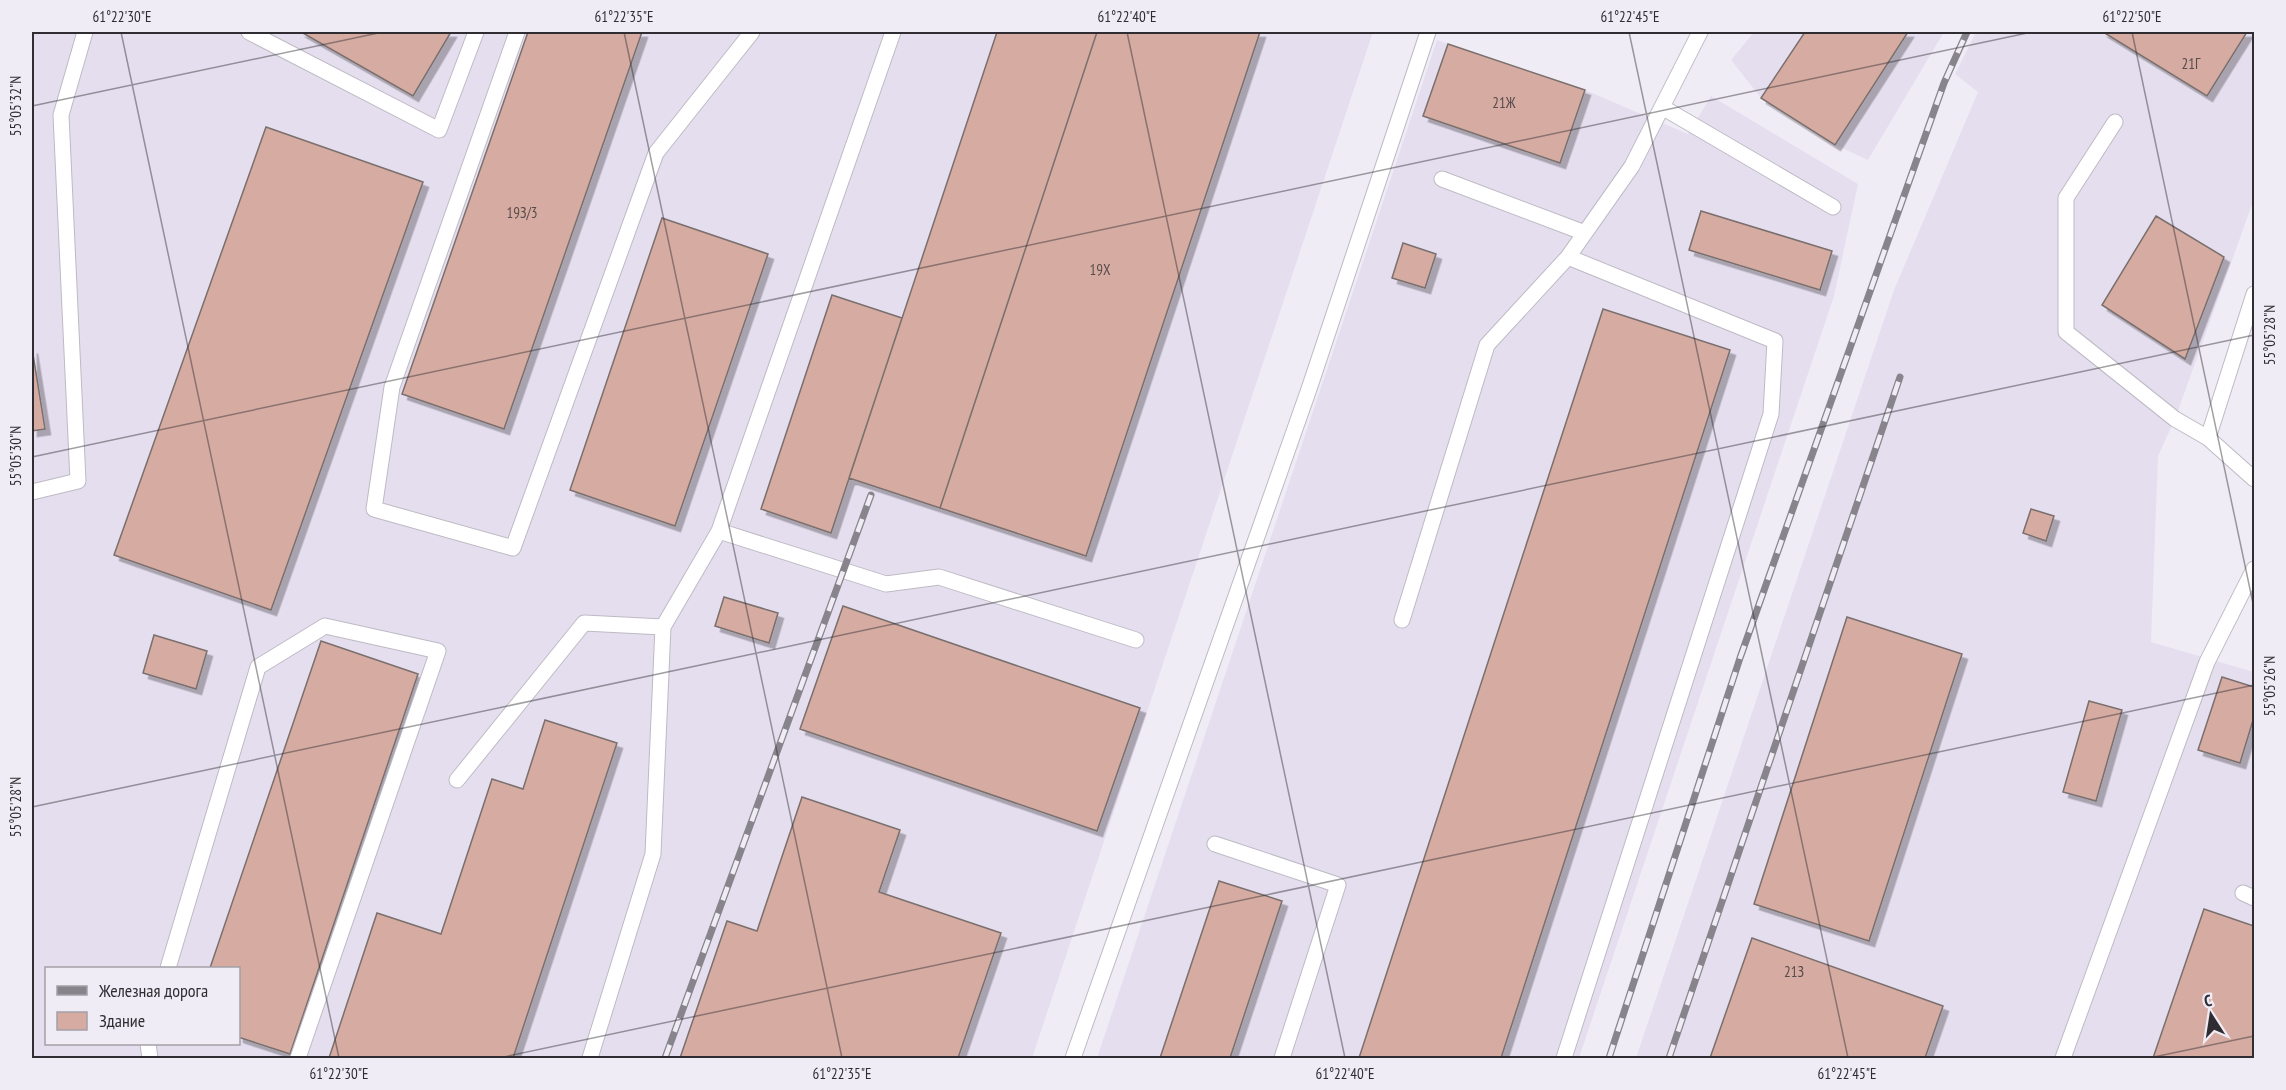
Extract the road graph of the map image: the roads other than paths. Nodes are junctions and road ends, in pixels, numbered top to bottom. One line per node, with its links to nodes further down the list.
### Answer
1 (85, 32): 18 (lane)
2 (249, 32): 3 (lane)
3 (476, 32)
4 (517, 32): 5 (lane)
5 (752, 32)
6 (893, 32): 19 (lane)
7 (1428, 32): 29 (lane)
8 (1700, 32): 9 (lane)
9 (1662, 107): 12 (lane); 13 (lane)
10 (2115, 122): 16 (lane)
11 (1442, 179): 13 (lane)
12 (1833, 207)
13 (1585, 233): 14 (lane)
14 (1568, 257): 21 (lane); 31 (lane)
15 (2254, 294): 16 (lane)
16 (2208, 438): 17 (lane)
17 (2254, 479)
18 (32, 492)
19 (719, 531): 22 (lane); 23 (lane)
20 (2254, 569): 32 (lane)
21 (1402, 620)
22 (663, 627): 24 (lane); 28 (lane)
23 (1136, 640)
24 (457, 780)
25 (1215, 844): 30 (lane)
26 (169, 967): 27 (lane)
27 (298, 1059)
28 (590, 1059)
29 (1073, 1059)
30 (1282, 1059)
31 (1564, 1059)
32 (2063, 1059)

